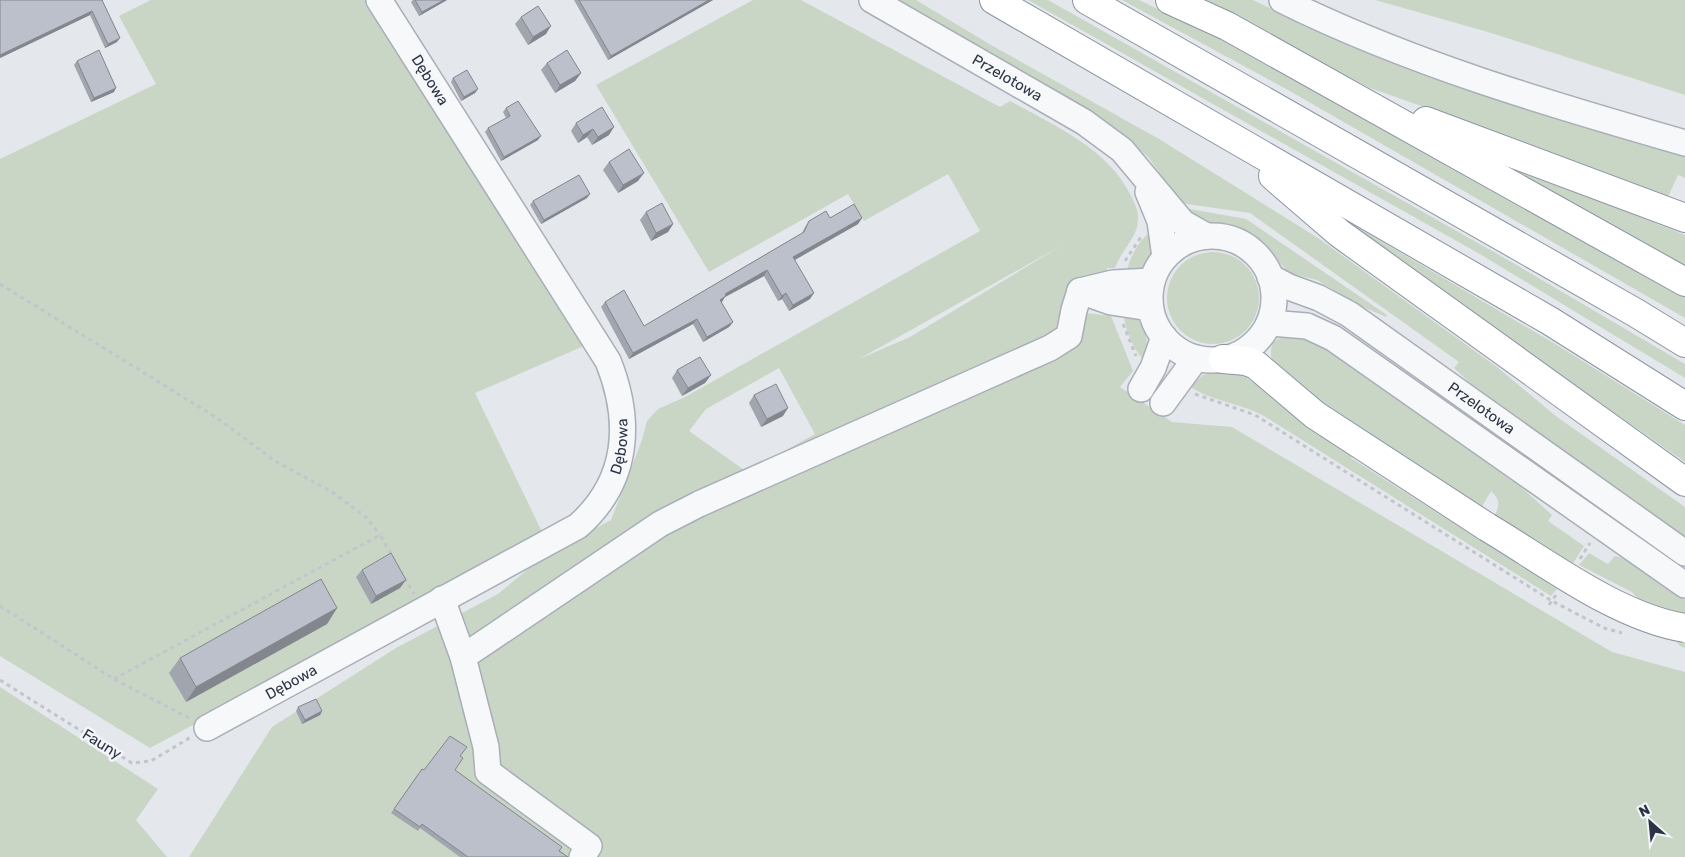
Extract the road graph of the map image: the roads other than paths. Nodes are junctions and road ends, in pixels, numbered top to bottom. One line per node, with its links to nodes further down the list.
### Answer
1 (379, 0): 30 (street, Dębowa)
2 (872, 0): 10 (street, Przelotowa)
3 (994, 0): 8 (highway)
4 (1087, 0): 21 (highway)
5 (1170, 0): 7 (highway)
6 (1282, 0): 9 (street)
7 (1327, 82): 11 (highway); 16 (highway)
8 (1222, 133): 26 (highway); 27 (highway)
9 (1685, 143)
10 (1136, 164): 12 (street, Przelotowa); 13 (street, Przelotowa)
11 (1677, 215)
12 (1206, 236): 13 (street); 14 (street)
13 (1165, 257): 15 (street)
14 (1270, 277): 19 (street); 28 (street, Przelotowa)
15 (1152, 280): 17 (street); 18 (street)
16 (1685, 282)
17 (1080, 291): 18 (street); 32 (street)
18 (1150, 308): 20 (street)
19 (1269, 323): 23 (street); 29 (street, Przelotowa)
20 (1164, 337): 22 (street); 24 (street)
21 (1685, 343)
22 (1196, 358): 23 (street); 25 (street)
23 (1224, 359): 31 (highway, bridge)
24 (1141, 389)
25 (1163, 403)
26 (1685, 406)
27 (1685, 482)
28 (1685, 553)
29 (1685, 585)
30 (433, 604): 32 (street); 33 (street, Dębowa)
31 (1685, 628)
32 (463, 657): 34 (street)
33 (207, 728)
34 (582, 857)

